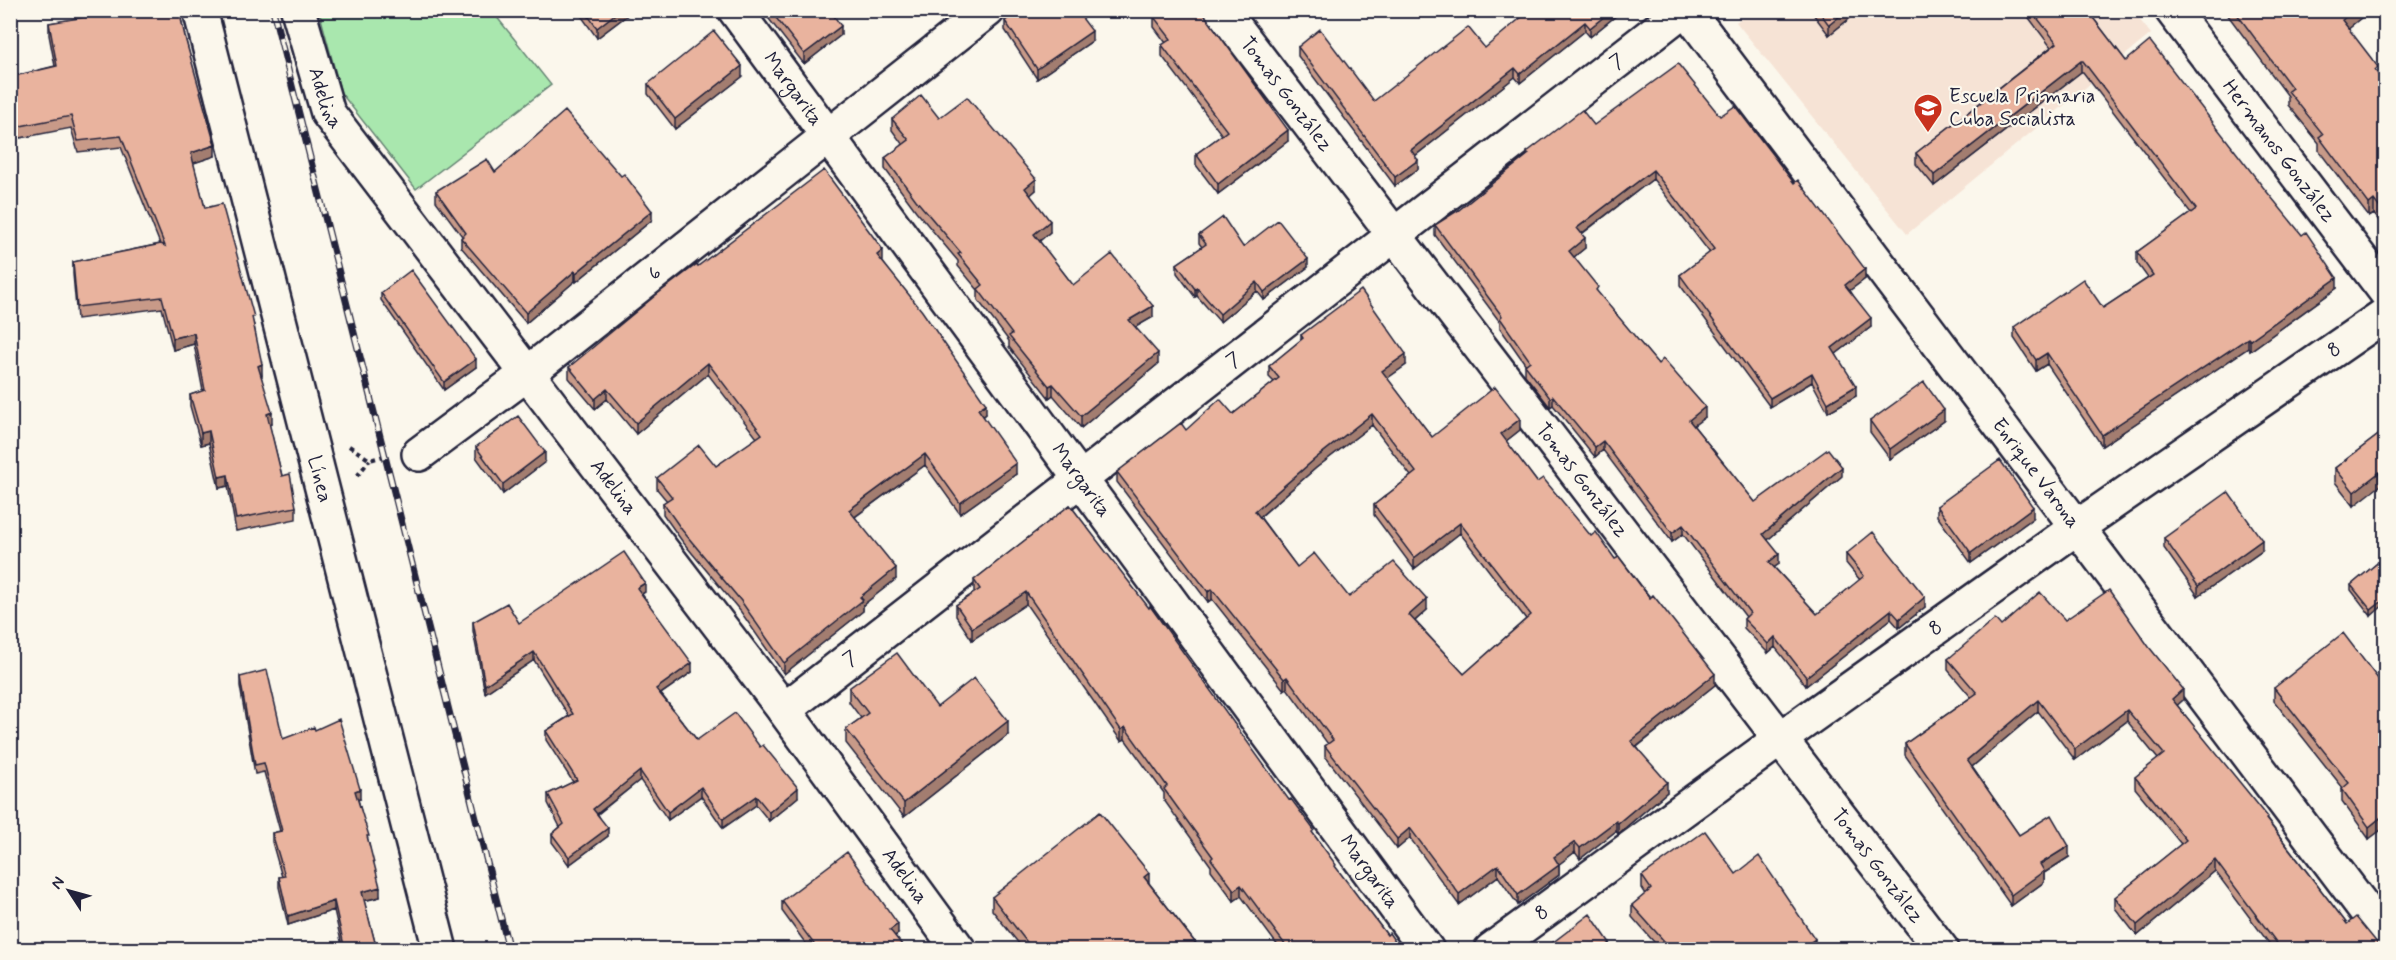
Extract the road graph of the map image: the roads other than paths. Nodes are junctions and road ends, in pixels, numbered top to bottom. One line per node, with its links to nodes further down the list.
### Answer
1 (200, 10): 19 (street, Línea)
2 (298, 10): 12 (street, Adelina)
3 (735, 10): 8 (street, Margarita)
4 (988, 10): 8 (street, 6)
5 (1222, 10): 9 (street, Tomas González)
6 (1685, 10): 9 (street, 7); 15 (street, Enrique Varona)
7 (2172, 10): 10 (street, Hermanos González)
8 (827, 136): 12 (street, 6); 14 (street, Margarita)
9 (1394, 236): 14 (street, 7); 17 (street, Tomas González)
10 (2385, 292)
11 (2385, 314): 15 (street, 8)
12 (528, 373): 13 (street, 6); 16 (street, Adelina)
13 (419, 454)
14 (1081, 480): 16 (street, 7); 21 (street, Margarita)
15 (2076, 528): 17 (street, 8); 18 (street, Enrique Varona)
16 (784, 710): 20 (street, Adelina)
17 (1780, 739): 22 (street, 8); 23 (street, Tomas González)
18 (2385, 937)
19 (440, 950)
20 (959, 950)
21 (1427, 950)
22 (1491, 950)
23 (1942, 950)

